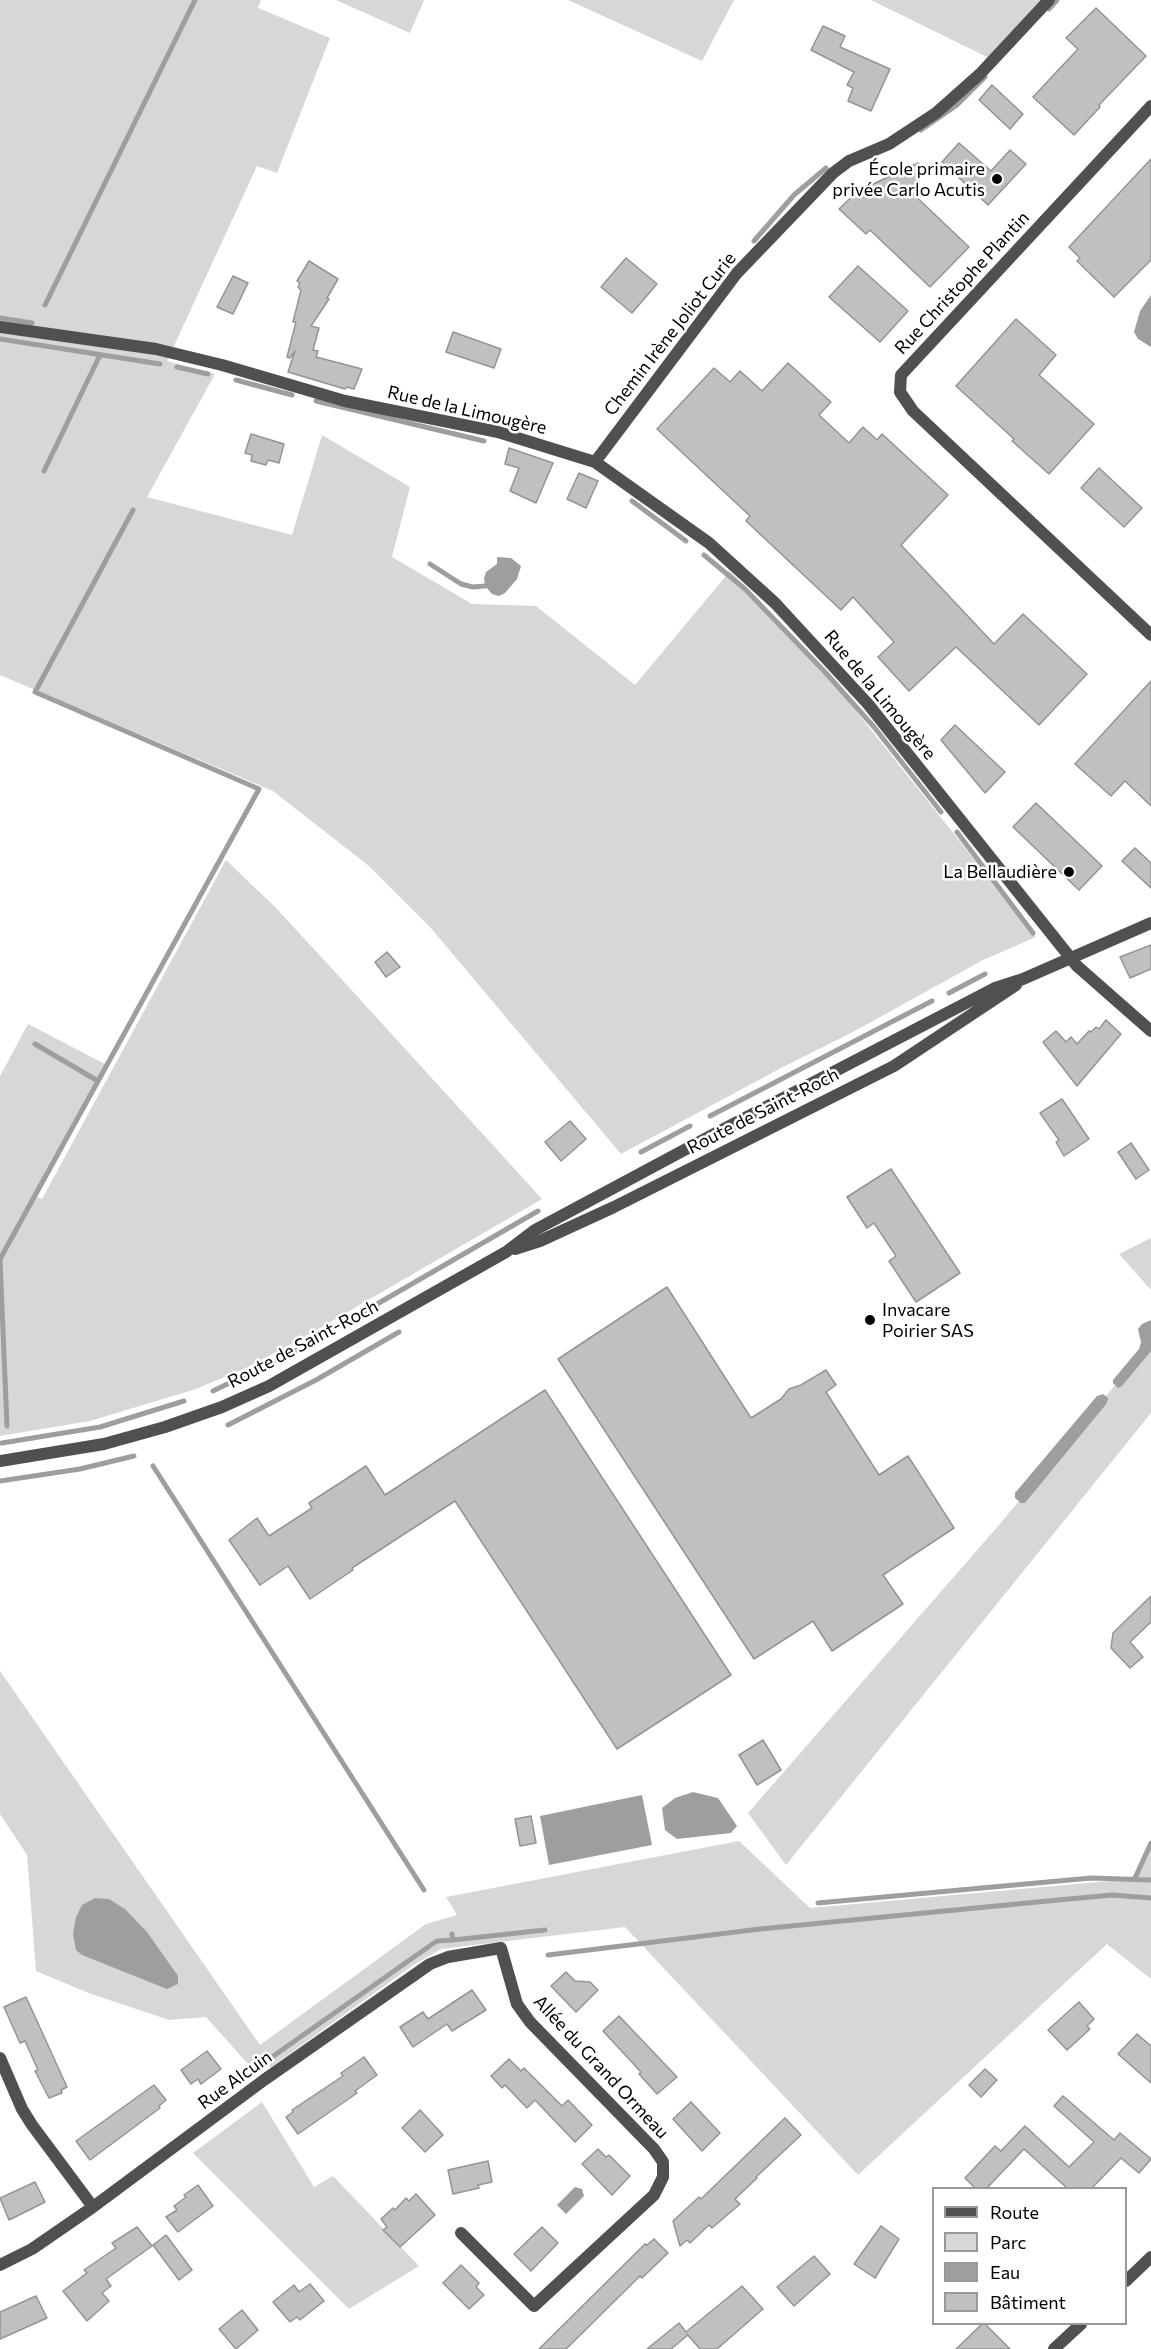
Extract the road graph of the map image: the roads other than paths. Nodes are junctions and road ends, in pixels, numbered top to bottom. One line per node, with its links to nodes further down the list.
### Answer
1 (1049, 0): 4 (street, Chemin Irène Joliot Curie)
2 (1151, 106): 5 (street, Rue Christophe Plantin)
3 (0, 327): 4 (street, Rue de la Limougère)
4 (595, 462): 7 (street, Rue de la Limougère)
5 (1151, 635)
6 (1151, 922): 7 (street, Route de Saint-Roch)
7 (1072, 960): 8 (street, Route de Saint-Roch); 9 (street, Rue de la Limougère)
8 (1023, 979): 10 (street, Route de Saint-Roch); 10 (street, Route de Saint-Roch)
9 (1151, 1031)
10 (506, 1252): 11 (street, Route de Saint-Roch)
11 (0, 1461)
12 (501, 1948): 14 (street, Rue Alcuin); 15 (street, Allée du Grand Ormeau)
13 (0, 2058): 14 (street)
14 (93, 2207): 17 (street, Rue Alcuin)
15 (461, 2233)
16 (1151, 2257): 18 (street)
17 (0, 2265)
18 (1127, 2279)
19 (1080, 2325): 20 (street)
20 (1054, 2349)

